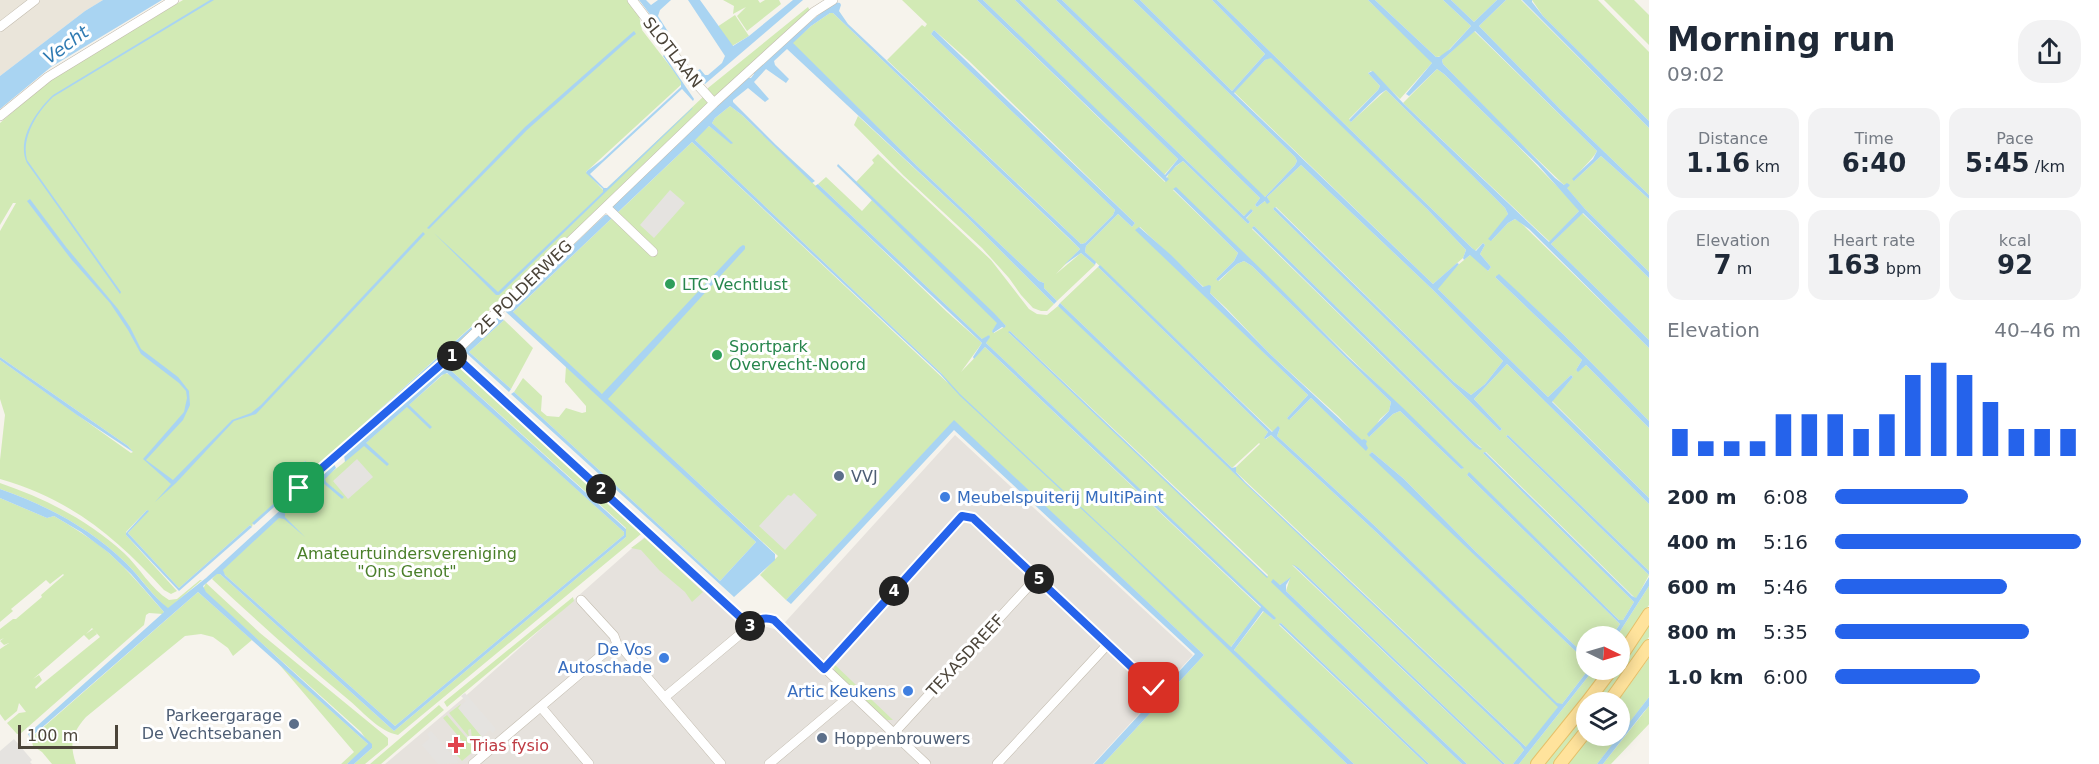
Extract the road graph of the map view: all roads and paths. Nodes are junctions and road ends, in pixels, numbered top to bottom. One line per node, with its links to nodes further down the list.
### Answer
1 (35, 0): 5 (street)
2 (174, 0): 7 (street)
3 (632, 0): 6 (street, SLOTLAAN)
4 (833, 0): 6 (street, 2E POLDERWEG)
5 (0, 27)
6 (714, 103): 8 (street, 2E POLDERWEG)
7 (0, 116)
8 (607, 208): 9 (street); 10 (street, 2E POLDERWEG)
9 (653, 252)
10 (453, 354): 11 (street, 2E POLDERWEG); 15 (street)
11 (299, 488)
12 (1037, 577): 17 (street); 20 (street); 29 (street, TEXASDREEF)
13 (582, 600): 19 (street)
14 (1649, 614): 16 (main road)
15 (750, 626): 20 (street); 26 (street)
16 (1630, 643)
17 (1108, 644): 22 (street); 36 (street)
18 (1649, 646): 24 (main road)
19 (618, 647): 26 (street); 27 (street)
20 (824, 669): 25 (street)
21 (1604, 680): 23 (main road)
22 (1154, 688)
23 (1595, 692)
24 (1616, 692)
25 (851, 695): 29 (street); 34 (street)
26 (664, 697): 33 (street)
27 (541, 707): 31 (street); 32 (street)
28 (1576, 716): 37 (main road)
29 (893, 734): 35 (street)
30 (1576, 744): 38 (main road)
31 (473, 764)
32 (589, 764)
33 (721, 764)
34 (769, 764)
35 (926, 764)
36 (997, 764)
37 (1538, 764)
38 (1560, 764)

